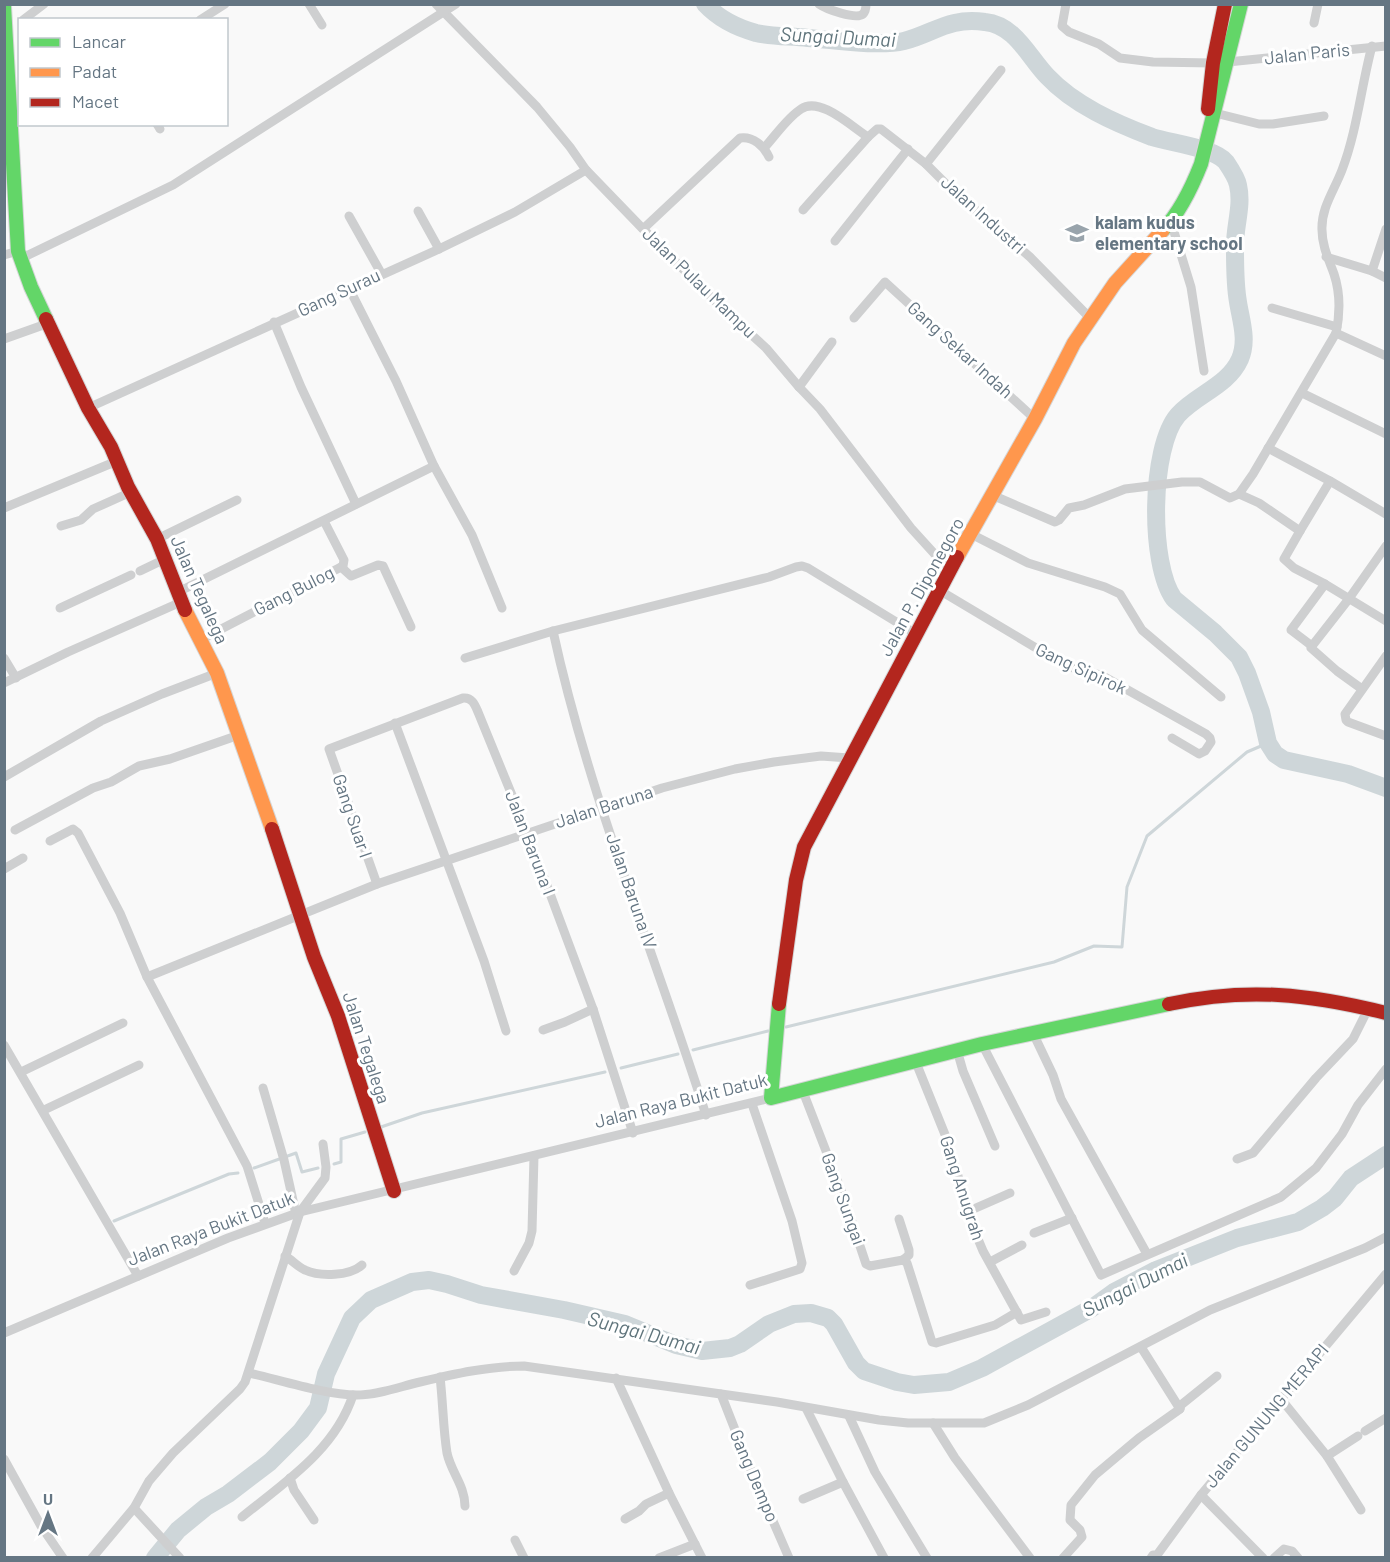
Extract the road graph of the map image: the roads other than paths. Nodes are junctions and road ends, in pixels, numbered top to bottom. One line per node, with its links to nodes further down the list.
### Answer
1 (44, 4): 14 (street)
2 (225, 4): 15 (street)
3 (309, 4): 18 (street)
4 (436, 4): 13 (street, Jalan Pulau Mampu)
5 (456, 4): 13 (street)
6 (819, 4): 7 (street)
7 (866, 4)
8 (1066, 4): 23 (street)
9 (1225, 4): 23 (main road, Jalan P. Diponegoro)
10 (1241, 4): 22 (main road)
11 (1318, 4): 17 (street)
12 (5, 9): 19 (main road, Jalan Tegalega)
13 (443, 13): 31 (street, Jalan Pulau Mampu); 40 (street)
14 (25, 18)
15 (203, 18)
16 (18, 23): 19 (street)
17 (1314, 23)
18 (322, 25)
19 (7, 32): 27 (main road, Jalan Tegalega)
20 (1372, 46): 21 (street, Jalan Paris); 22 (street, Jalan Paris); 41 (street)
21 (1386, 46)
22 (1228, 62): 26 (main road)
23 (1213, 63): 26 (main road, Jalan P. Diponegoro)
24 (1001, 70): 30 (street)
25 (1324, 116): 26 (street)
26 (1210, 120): 35 (main road, Jalan P. Diponegoro)
27 (12, 124): 40 (main road, Jalan Tegalega)
28 (868, 138): 29 (street, Jalan Industri); 32 (street); 36 (street)
29 (908, 149): 30 (street, Jalan Industri); 38 (street)
30 (926, 164): 48 (street, Jalan Industri)
31 (586, 170): 36 (street, Jalan Pulau Mampu); 39 (street, Gang Surau)
32 (803, 210)
33 (418, 211): 39 (street)
34 (349, 216): 43 (street)
35 (1171, 222): 48 (main road, Jalan P. Diponegoro); 55 (street)
36 (643, 229): 56 (street, Jalan Pulau Mampu)
37 (1386, 229): 42 (street)
38 (835, 241)
39 (439, 249): 43 (street, Gang Surau)
40 (14, 255): 50 (main road, Jalan Tegalega)
41 (1326, 257): 42 (street); 51 (street)
42 (1372, 271): 44 (street)
43 (381, 273): 45 (street, Gang Surau)
44 (1386, 278)
45 (349, 288): 49 (street, Gang Surau); 63 (street)
46 (1272, 308): 51 (street)
47 (854, 318): 59 (street, Gang Sekar Indah)
48 (1091, 319): 59 (main road, Jalan P. Diponegoro)
49 (274, 322): 58 (street, Gang Surau); 69 (street)
50 (49, 323): 52 (street); 58 (main road, Jalan Tegalega)
51 (1337, 330): 54 (street); 57 (street)
52 (4, 339)
53 (832, 342): 56 (street)
54 (1386, 356)
55 (1204, 371)
56 (799, 387): 80 (street, Jalan Pulau Mampu)
57 (1302, 393): 60 (street); 61 (street)
58 (88, 408): 62 (main road, Jalan Tegalega)
59 (1035, 419): 67 (main road, Jalan P. Diponegoro)
60 (1386, 434)
61 (1268, 448): 64 (street); 66 (street)
62 (117, 461): 65 (main road, Jalan Tegalega); 70 (street)
63 (434, 466): 69 (street); 86 (street)
64 (1330, 481): 71 (street); 74 (street)
65 (131, 492): 73 (street); 76 (main road, Jalan Tegalega)
66 (1239, 494): 67 (street); 74 (street)
67 (992, 495): 75 (main road, Jalan P. Diponegoro)
68 (237, 500): 76 (street)
69 (356, 504): 72 (street)
70 (4, 508)
71 (1386, 514)
72 (324, 521): 79 (street, Gang Bulog); 83 (street)
73 (61, 526)
74 (1300, 531): 81 (street)
75 (971, 534): 80 (main road, Jalan P. Diponegoro); 100 (street)
76 (157, 539): 78 (main road, Jalan Tegalega)
77 (1386, 546): 84 (street)
78 (165, 559): 83 (main road, Jalan Tegalega); 85 (street)
79 (341, 567): 88 (street); 91 (street, Gang Bulog)
80 (950, 571): 82 (main road, Jalan P. Diponegoro)
81 (1325, 584): 84 (street); 92 (street)
82 (939, 590): 90 (main road, Jalan P. Diponegoro); 104 (street, Gang Sipirok)
83 (179, 597): 91 (main road, Jalan Tegalega); 97 (street)
84 (1348, 600): 87 (street); 92 (street)
85 (60, 608)
86 (502, 608)
87 (1386, 621)
88 (411, 627)
89 (553, 631): 90 (street); 95 (street); 108 (street, Jalan Baruna IV)
90 (916, 634): 106 (main road, Jalan P. Diponegoro)
91 (200, 640): 96 (main road, Jalan Tegalega)
92 (1312, 646): 99 (street)
93 (1386, 656): 99 (street)
94 (4, 658): 97 (street)
95 (465, 658)
96 (217, 673): 102 (main road, Jalan Tegalega); 107 (street)
97 (16, 678): 98 (street)
98 (4, 683)
99 (1362, 689): 103 (street)
100 (1221, 697)
101 (395, 723): 105 (street, Jalan Baruna I); 110 (street, Jalan Baruna I); 113 (street)
102 (239, 735): 109 (street); 116 (main road, Jalan Tegalega)
103 (1386, 736)
104 (1172, 738)
105 (329, 748): 115 (street, Gang Suar I)
106 (849, 758): 108 (street, Jalan Baruna); 134 (main road, Jalan P. Diponegoro)
107 (4, 777)
108 (602, 807): 110 (street, Jalan Baruna); 137 (street, Jalan Baruna IV)
109 (15, 830)
110 (527, 832): 113 (street, Jalan Baruna); 118 (street, Jalan Baruna I)
111 (50, 841): 117 (street)
112 (23, 858): 114 (street)
113 (447, 860): 115 (street, Jalan Baruna); 123 (street)
114 (4, 869)
115 (377, 884): 116 (street, Jalan Baruna)
116 (299, 915): 117 (street, Jalan Baruna); 143 (main road, Jalan Tegalega)
117 (147, 977): 149 (street)
118 (592, 1009): 122 (street); 138 (street, Jalan Baruna I)
119 (1368, 1009): 120 (main road, Jalan Raya Bukit Datuk); 124 (main road, Jalan Raya Bukit Datuk); 142 (street)
120 (1386, 1013)
121 (123, 1023): 131 (street)
122 (543, 1030)
123 (506, 1031)
124 (1033, 1033): 125 (main road, Jalan Raya Bukit Datuk); 153 (street)
125 (982, 1044): 127 (main road, Jalan Raya Bukit Datuk); 147 (street)
126 (4, 1045): 131 (street)
127 (957, 1050): 128 (main road, Jalan Raya Bukit Datuk); 140 (street)
128 (915, 1060): 133 (main road, Jalan Raya Bukit Datuk); 145 (street, Gang Anugrah)
129 (139, 1065): 136 (street)
130 (1386, 1069): 153 (street)
131 (21, 1072): 136 (street)
132 (263, 1088): 146 (street)
133 (802, 1089): 134 (main road, Jalan Raya Bukit Datuk); 155 (street, Gang Sungai)
134 (771, 1098): 135 (street, Jalan Raya Bukit Datuk)
135 (752, 1104): 137 (street, Jalan Raya Bukit Datuk); 161 (street)
136 (44, 1110): 160 (street)
137 (706, 1115): 138 (street, Jalan Raya Bukit Datuk)
138 (633, 1132): 141 (street, Jalan Raya Bukit Datuk)
139 (322, 1144): 146 (street)
140 (995, 1146)
141 (534, 1156): 143 (street, Jalan Raya Bukit Datuk); 158 (street)
142 (1237, 1159)
143 (394, 1191): 146 (street, Jalan Raya Bukit Datuk)
144 (1010, 1192): 145 (street)
145 (969, 1210): 156 (street, Gang Anugrah)
146 (298, 1213): 149 (street, Jalan Raya Bukit Datuk); 154 (street)
147 (1072, 1218): 150 (street); 153 (street)
148 (899, 1219): 155 (street)
149 (265, 1223): 160 (street, Jalan Raya Bukit Datuk)
150 (1035, 1233)
151 (1386, 1237): 165 (street)
152 (1022, 1245): 156 (street)
153 (1147, 1254)
154 (285, 1256): 157 (street); 166 (street)
155 (903, 1260): 162 (street)
156 (990, 1262): 162 (street, Gang Anugrah)
157 (362, 1265)
158 (514, 1271)
159 (1386, 1274): 172 (street, Jalan GUNUNG MERAPI)
160 (138, 1276): 164 (street, Jalan Raya Bukit Datuk)
161 (750, 1285)
162 (1017, 1311): 163 (street)
163 (1046, 1312)
164 (4, 1333)
165 (1141, 1347): 174 (street); 177 (street)
166 (249, 1373): 171 (street); 186 (street)
167 (1217, 1376): 174 (street)
168 (440, 1377): 169 (street); 171 (street); 185 (street)
169 (616, 1378): 170 (street); 182 (street)
170 (721, 1394): 173 (street); 199 (street, Gang Dempo)
171 (353, 1395): 180 (street)
172 (1281, 1399): 178 (street); 183 (street, Jalan GUNUNG MERAPI)
173 (806, 1408): 175 (street); 181 (street)
174 (1180, 1409): 203 (street)
175 (849, 1416): 177 (street); 201 (street)
176 (1386, 1418): 178 (street)
177 (933, 1423): 202 (street)
178 (1327, 1456): 187 (street)
179 (4, 1459): 194 (street)
180 (290, 1478): 188 (street); 190 (street)
181 (843, 1482): 184 (street); 200 (street)
182 (669, 1493): 189 (street); 192 (street)
183 (1201, 1495): 204 (street, Jalan GUNUNG MERAPI); 205 (street)
184 (803, 1499)
185 (465, 1506)
186 (134, 1508): 193 (street); 195 (street)
187 (1361, 1510)
188 (242, 1516)
189 (625, 1519)
190 (314, 1520)
191 (515, 1540): 196 (street)
192 (695, 1544): 197 (street); 198 (street)
193 (179, 1556)
194 (63, 1557)
195 (92, 1557)
196 (524, 1557)
197 (659, 1557)
198 (702, 1557)
199 (789, 1557)
200 (884, 1557)
201 (927, 1557)
202 (1030, 1557)
203 (1063, 1557)
204 (1156, 1557)
205 (1263, 1557)
206 (1275, 1557): 207 (street)
207 (1298, 1557)

